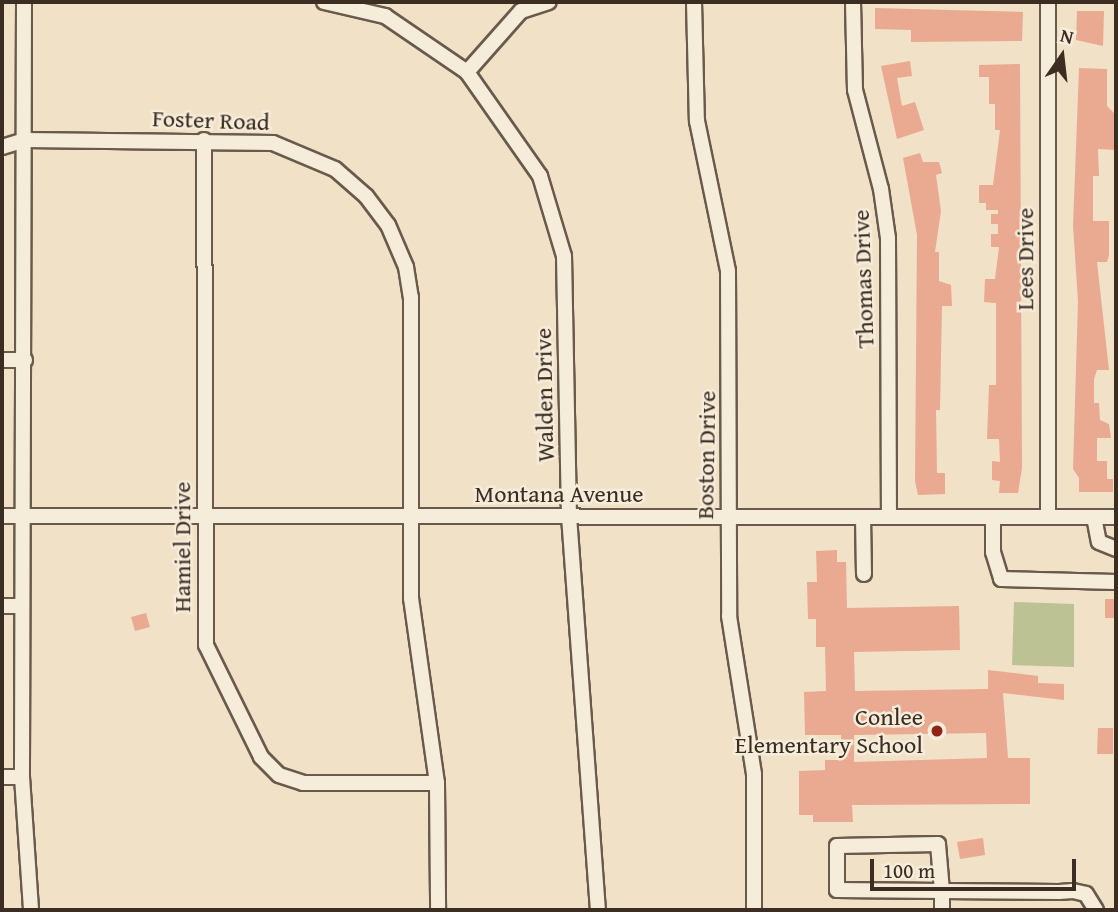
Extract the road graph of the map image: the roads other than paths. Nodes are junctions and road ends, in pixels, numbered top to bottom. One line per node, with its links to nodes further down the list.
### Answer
1 (24, 2): 8 (street)
2 (324, 2): 7 (street)
3 (549, 2): 7 (street)
4 (694, 2): 18 (street, Boston Drive)
5 (853, 2): 20 (street, Thomas Drive)
6 (1048, 2): 22 (street, Lees Drive)
7 (467, 72): 17 (street, Walden Drive)
8 (25, 140): 9 (street, Foster Road); 10 (street, Foster Road); 12 (street)
9 (204, 140): 15 (street, Hamiel Drive); 16 (street, Foster Road)
10 (2, 147)
11 (2, 360): 12 (street)
12 (25, 360): 14 (street)
13 (2, 516): 14 (street, Montana Avenue)
14 (24, 516): 15 (street, Montana Avenue); 29 (street)
15 (205, 516): 16 (street, Montana Avenue); 32 (street, Hamiel Drive)
16 (411, 516): 17 (street, Montana Avenue); 32 (street, Foster Road)
17 (569, 516): 18 (street, Montana Avenue); 36 (street, Walden Drive)
18 (729, 517): 19 (street, Montana Avenue); 37 (street, Boston Drive)
19 (863, 517): 20 (street, Montana Avenue); 26 (street)
20 (889, 517): 21 (street, Montana Avenue)
21 (993, 517): 22 (street, Montana Avenue); 27 (street)
22 (1048, 517): 23 (street, Montana Avenue)
23 (1094, 517): 24 (street, Montana Avenue); 25 (street)
24 (1116, 517)
25 (1112, 550)
26 (864, 573)
27 (1116, 582)
28 (2, 606): 29 (street)
29 (22, 606): 31 (street)
30 (2, 777): 31 (street)
31 (22, 777): 34 (street)
32 (437, 782): 35 (street, Foster Road)
33 (942, 891): 33 (street); 38 (street); 39 (street)
34 (31, 910)
35 (438, 910)
36 (598, 910)
37 (754, 910)
38 (942, 910)
39 (1096, 910)

